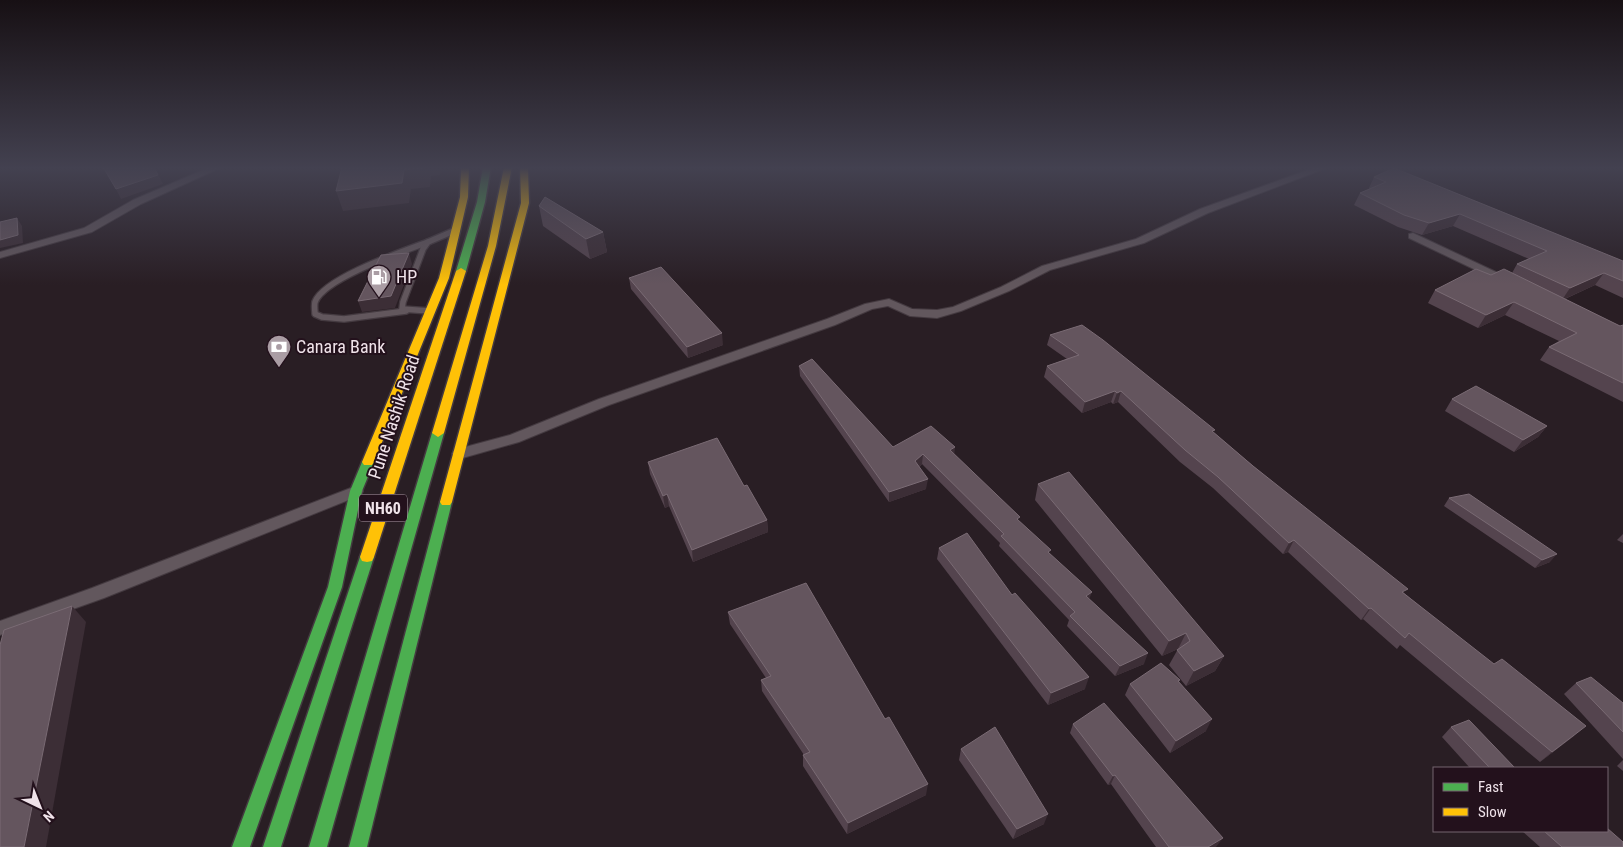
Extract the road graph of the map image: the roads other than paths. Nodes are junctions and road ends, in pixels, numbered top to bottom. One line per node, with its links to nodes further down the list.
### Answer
1 (129, 207): 10 (street)
2 (462, 207): 7 (main road)
3 (480, 207): 18 (main road, Pune Nashik Road / NH60)
4 (500, 207): 19 (main road, NH60)
5 (524, 207): 14 (main road)
6 (1216, 207): 14 (street)
7 (456, 230): 9 (lane); 13 (main road)
8 (1413, 236): 11 (street)
9 (428, 242): 12 (lane); 12 (lane)
10 (0, 255)
11 (1518, 286)
12 (406, 311): 13 (lane)
13 (430, 311): 15 (main road)
14 (459, 454): 20 (main road)
15 (356, 491): 16 (street); 17 (main road)
16 (0, 628)
17 (242, 847)
18 (272, 847)
19 (318, 847)
20 (358, 847)

